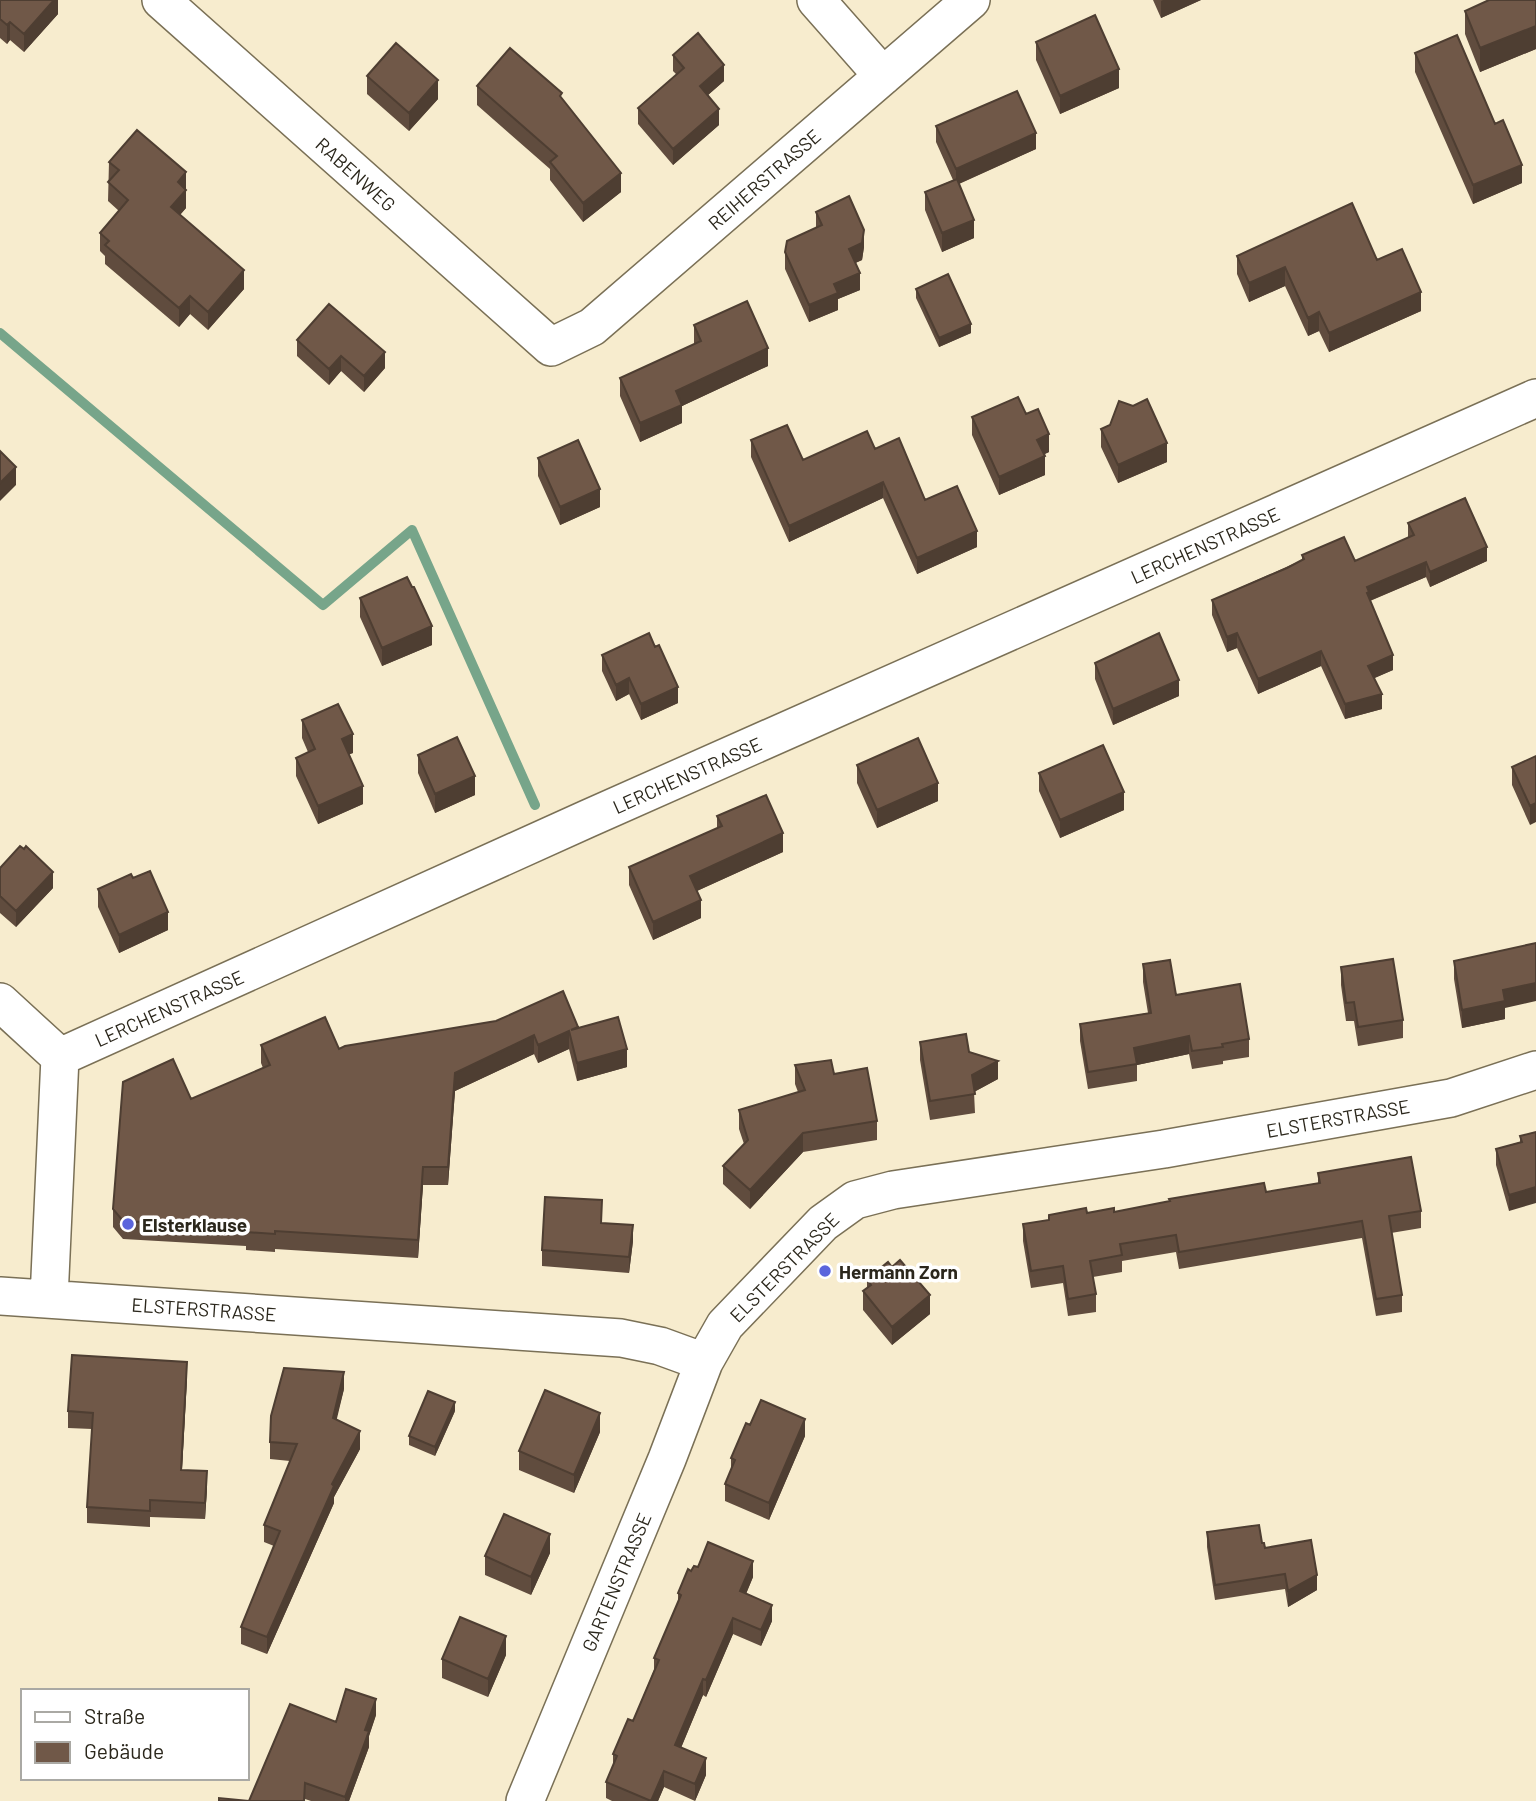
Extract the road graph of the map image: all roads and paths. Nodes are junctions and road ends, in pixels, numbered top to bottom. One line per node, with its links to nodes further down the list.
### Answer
1 (160, 0): 6 (street, RABENWEG)
2 (816, 0): 5 (street)
3 (839, 0): 5 (street)
4 (971, 0): 5 (street, REIHERSTRASSE)
5 (891, 69): 6 (street, REIHERSTRASSE)
6 (551, 347)
7 (1536, 398): 9 (street, LERCHENSTRASSE)
8 (0, 1002): 9 (street)
9 (60, 1057): 12 (street)
10 (1536, 1070): 13 (street, ELSTERSTRASSE)
11 (0, 1296): 12 (street, ELSTERSTRASSE)
12 (49, 1299): 13 (street, ELSTERSTRASSE)
13 (704, 1362): 14 (street, GARTENSTRASSE)
14 (525, 1801)

